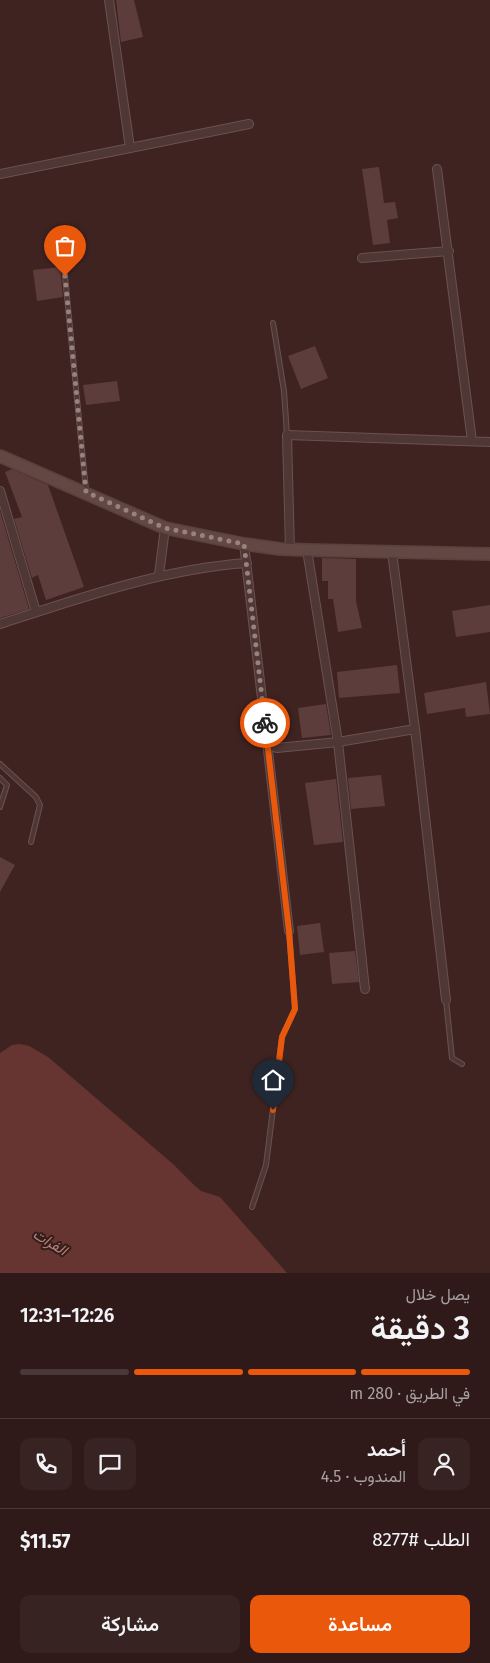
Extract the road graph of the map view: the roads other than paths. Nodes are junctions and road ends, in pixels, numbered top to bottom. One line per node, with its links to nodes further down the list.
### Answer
1 (108, 0): 3 (street)
2 (249, 124): 3 (street)
3 (130, 148): 5 (street)
4 (438, 169): 6 (street)
5 (0, 174)
6 (449, 252): 8 (street); 11 (street)
7 (63, 256): 15 (lane)
8 (362, 258)
9 (273, 323): 10 (lane)
10 (287, 435): 11 (street); 18 (street)
11 (472, 442): 12 (street)
12 (490, 442)
13 (0, 456): 15 (main road)
14 (0, 491): 24 (street)
15 (86, 492): 16 (main road)
16 (165, 528): 17 (main road); 23 (street)
17 (244, 544): 18 (main road); 22 (street)
18 (290, 550): 19 (main road)
19 (307, 550): 20 (main road); 27 (street)
20 (392, 552): 21 (main road); 26 (street)
21 (490, 554)
22 (246, 563): 23 (street); 28 (street)
23 (159, 575): 24 (street)
24 (36, 612): 25 (street)
25 (0, 624)
26 (415, 729): 27 (street); 35 (street)
27 (338, 742): 28 (street); 34 (street)
28 (267, 744): 33 (street)
29 (0, 764): 32 (lane)
30 (0, 778): 31 (lane)
31 (0, 807)
32 (31, 842)
33 (289, 931): 37 (lane)
34 (365, 989)
35 (446, 1000): 36 (lane)
36 (462, 1064)
37 (252, 1207)

